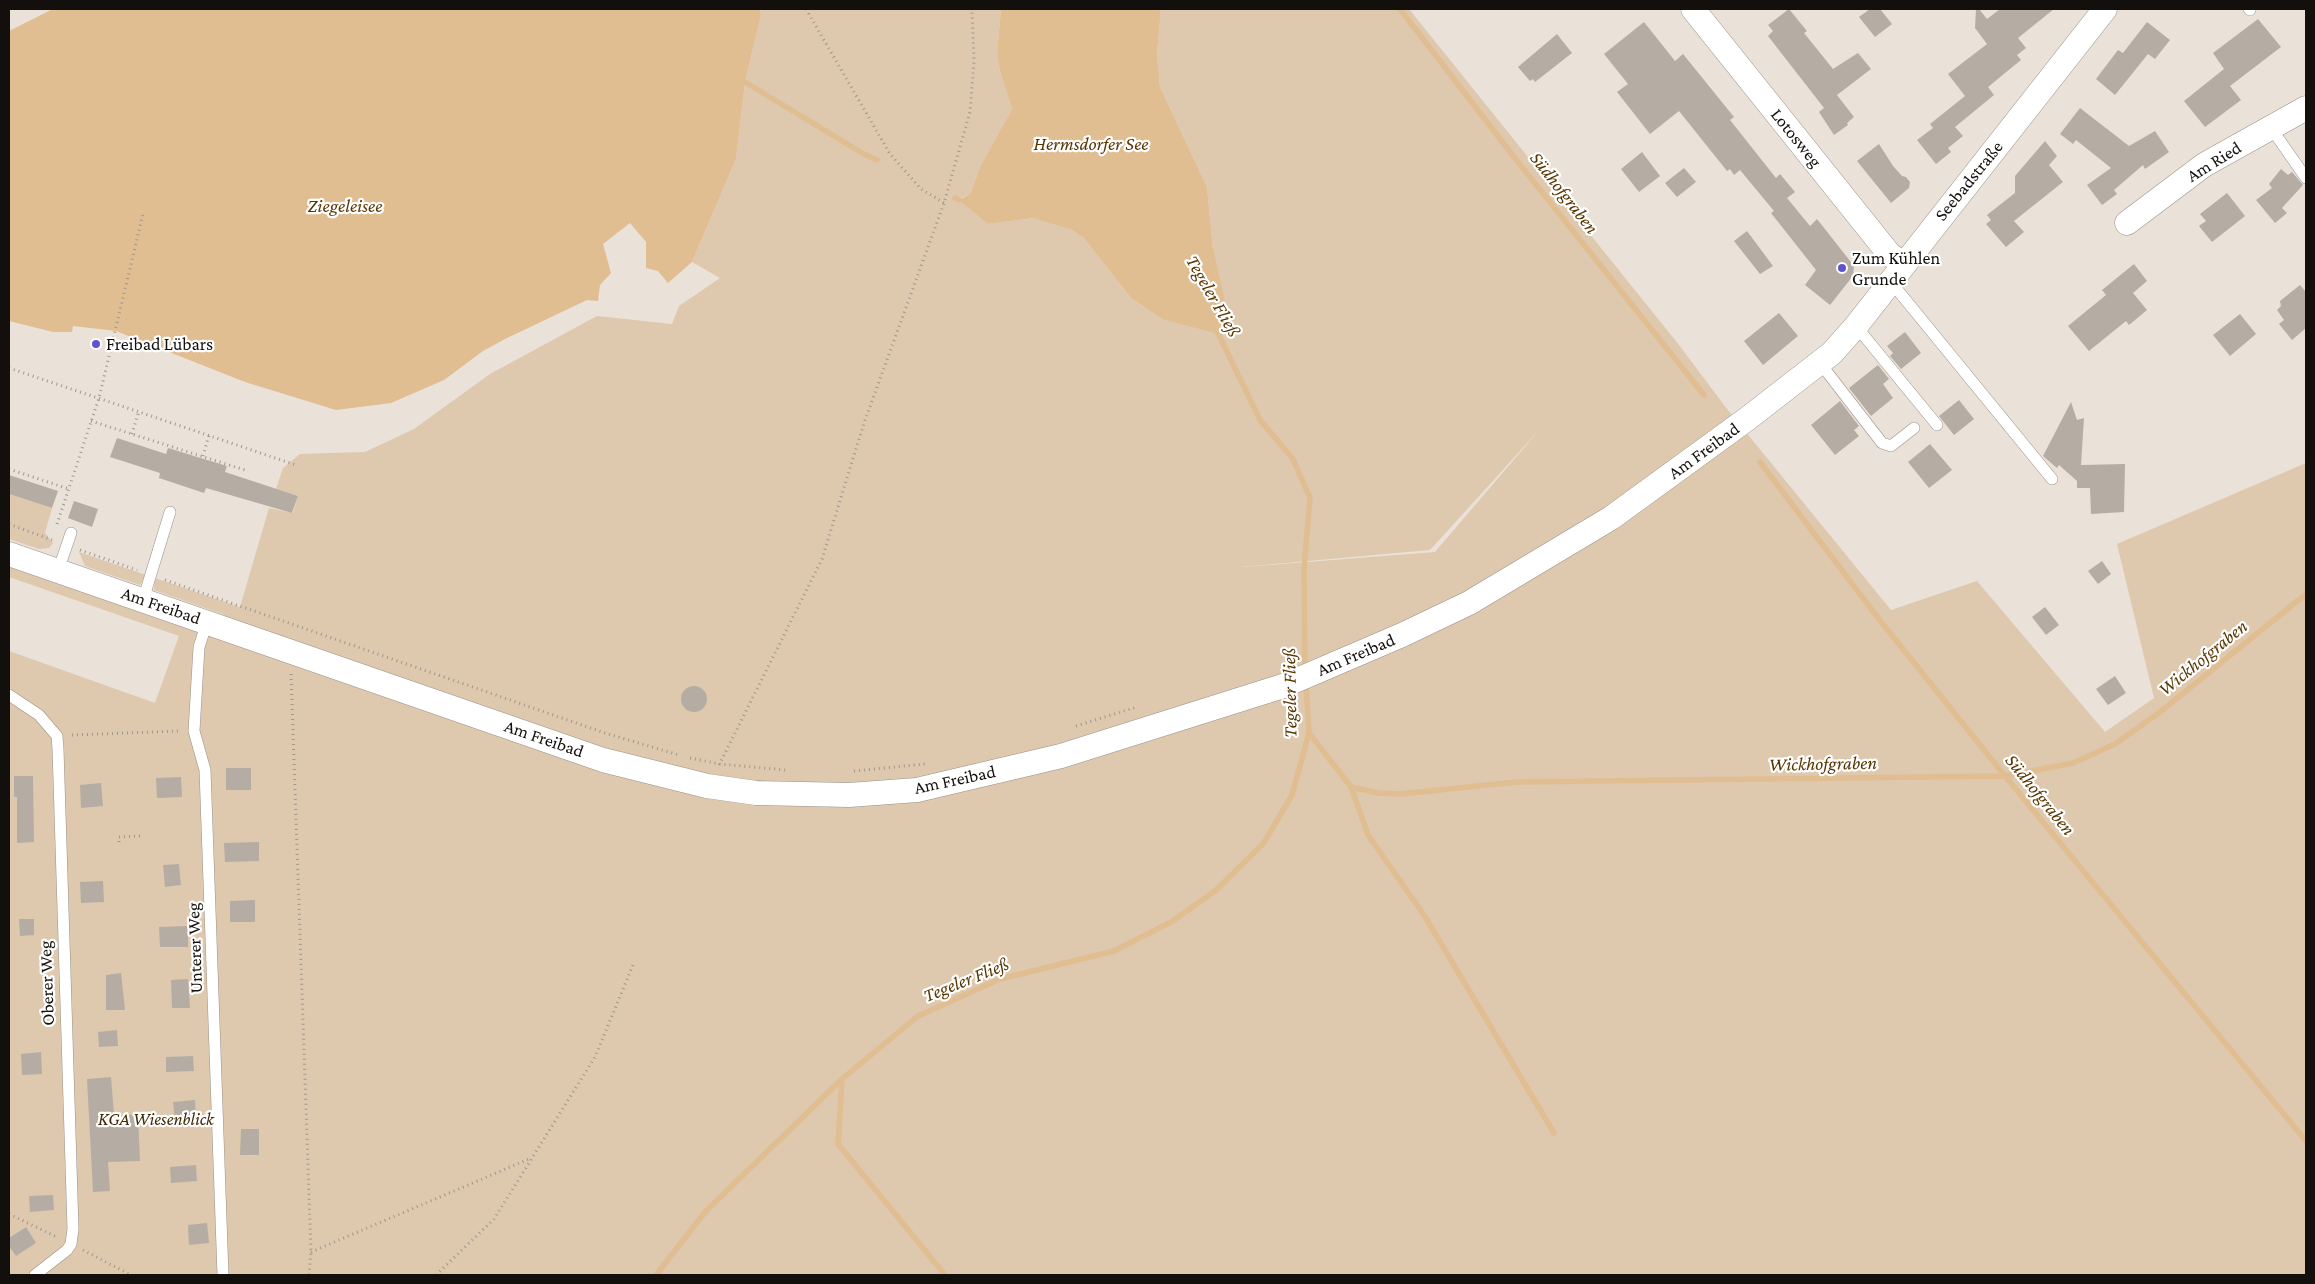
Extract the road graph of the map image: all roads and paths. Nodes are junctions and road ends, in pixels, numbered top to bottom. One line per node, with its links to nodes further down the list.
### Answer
1 (806, 9): 8 (path)
2 (972, 9): 8 (path)
3 (1693, 9): 11 (street, Lotosweg)
4 (2105, 9): 11 (street, Seebadstraße)
5 (2306, 108): 6 (street, Am Ried)
6 (2271, 128): 7 (lane); 10 (street, Am Ried)
7 (2306, 178)
8 (944, 204): 42 (path)
9 (143, 214): 15 (path)
10 (2126, 222)
11 (1897, 273): 12 (street, Seebadstraße); 26 (lane)
12 (1856, 326): 13 (street, Seebadstraße); 18 (lane)
13 (1826, 358): 19 (lane); 36 (street, Am Freibad)
14 (9, 368): 15 (path)
15 (99, 398): 16 (path); 17 (path)
16 (140, 411): 20 (path); 21 (path)
17 (91, 420): 20 (path); 27 (path)
18 (1937, 425)
19 (1914, 428)
20 (132, 434): 22 (path)
21 (209, 435): 22 (path); 23 (path)
22 (203, 456): 25 (path)
23 (296, 466)
24 (9, 469): 27 (path)
25 (248, 471)
26 (2052, 479)
27 (69, 489): 29 (path)
28 (170, 512): 33 (lane)
29 (60, 515)
30 (71, 533): 32 (lane)
31 (9, 554): 32 (street, Am Freibad)
32 (58, 571): 33 (street, Am Freibad)
33 (142, 600): 34 (street, Am Freibad)
34 (208, 622): 36 (street, Am Freibad); 40 (lane, Unterer Weg)
35 (289, 622): 42 (path)
36 (290, 651): 50 (path)
37 (9, 695): 41 (lane)
38 (1145, 705): 39 (path)
39 (1073, 728)
40 (194, 731): 41 (path); 52 (lane, Unterer Weg)
41 (57, 736): 51 (lane, Oberer Weg)
42 (720, 764): 44 (path)
43 (927, 764): 45 (path)
44 (790, 770)
45 (847, 772)
46 (142, 836): 47 (path)
47 (119, 842)
48 (633, 965): 49 (path)
49 (530, 1159): 50 (path); 54 (path)
50 (311, 1252): 53 (path)
51 (35, 1275)
52 (223, 1275)
53 (309, 1275)
54 (436, 1275)

